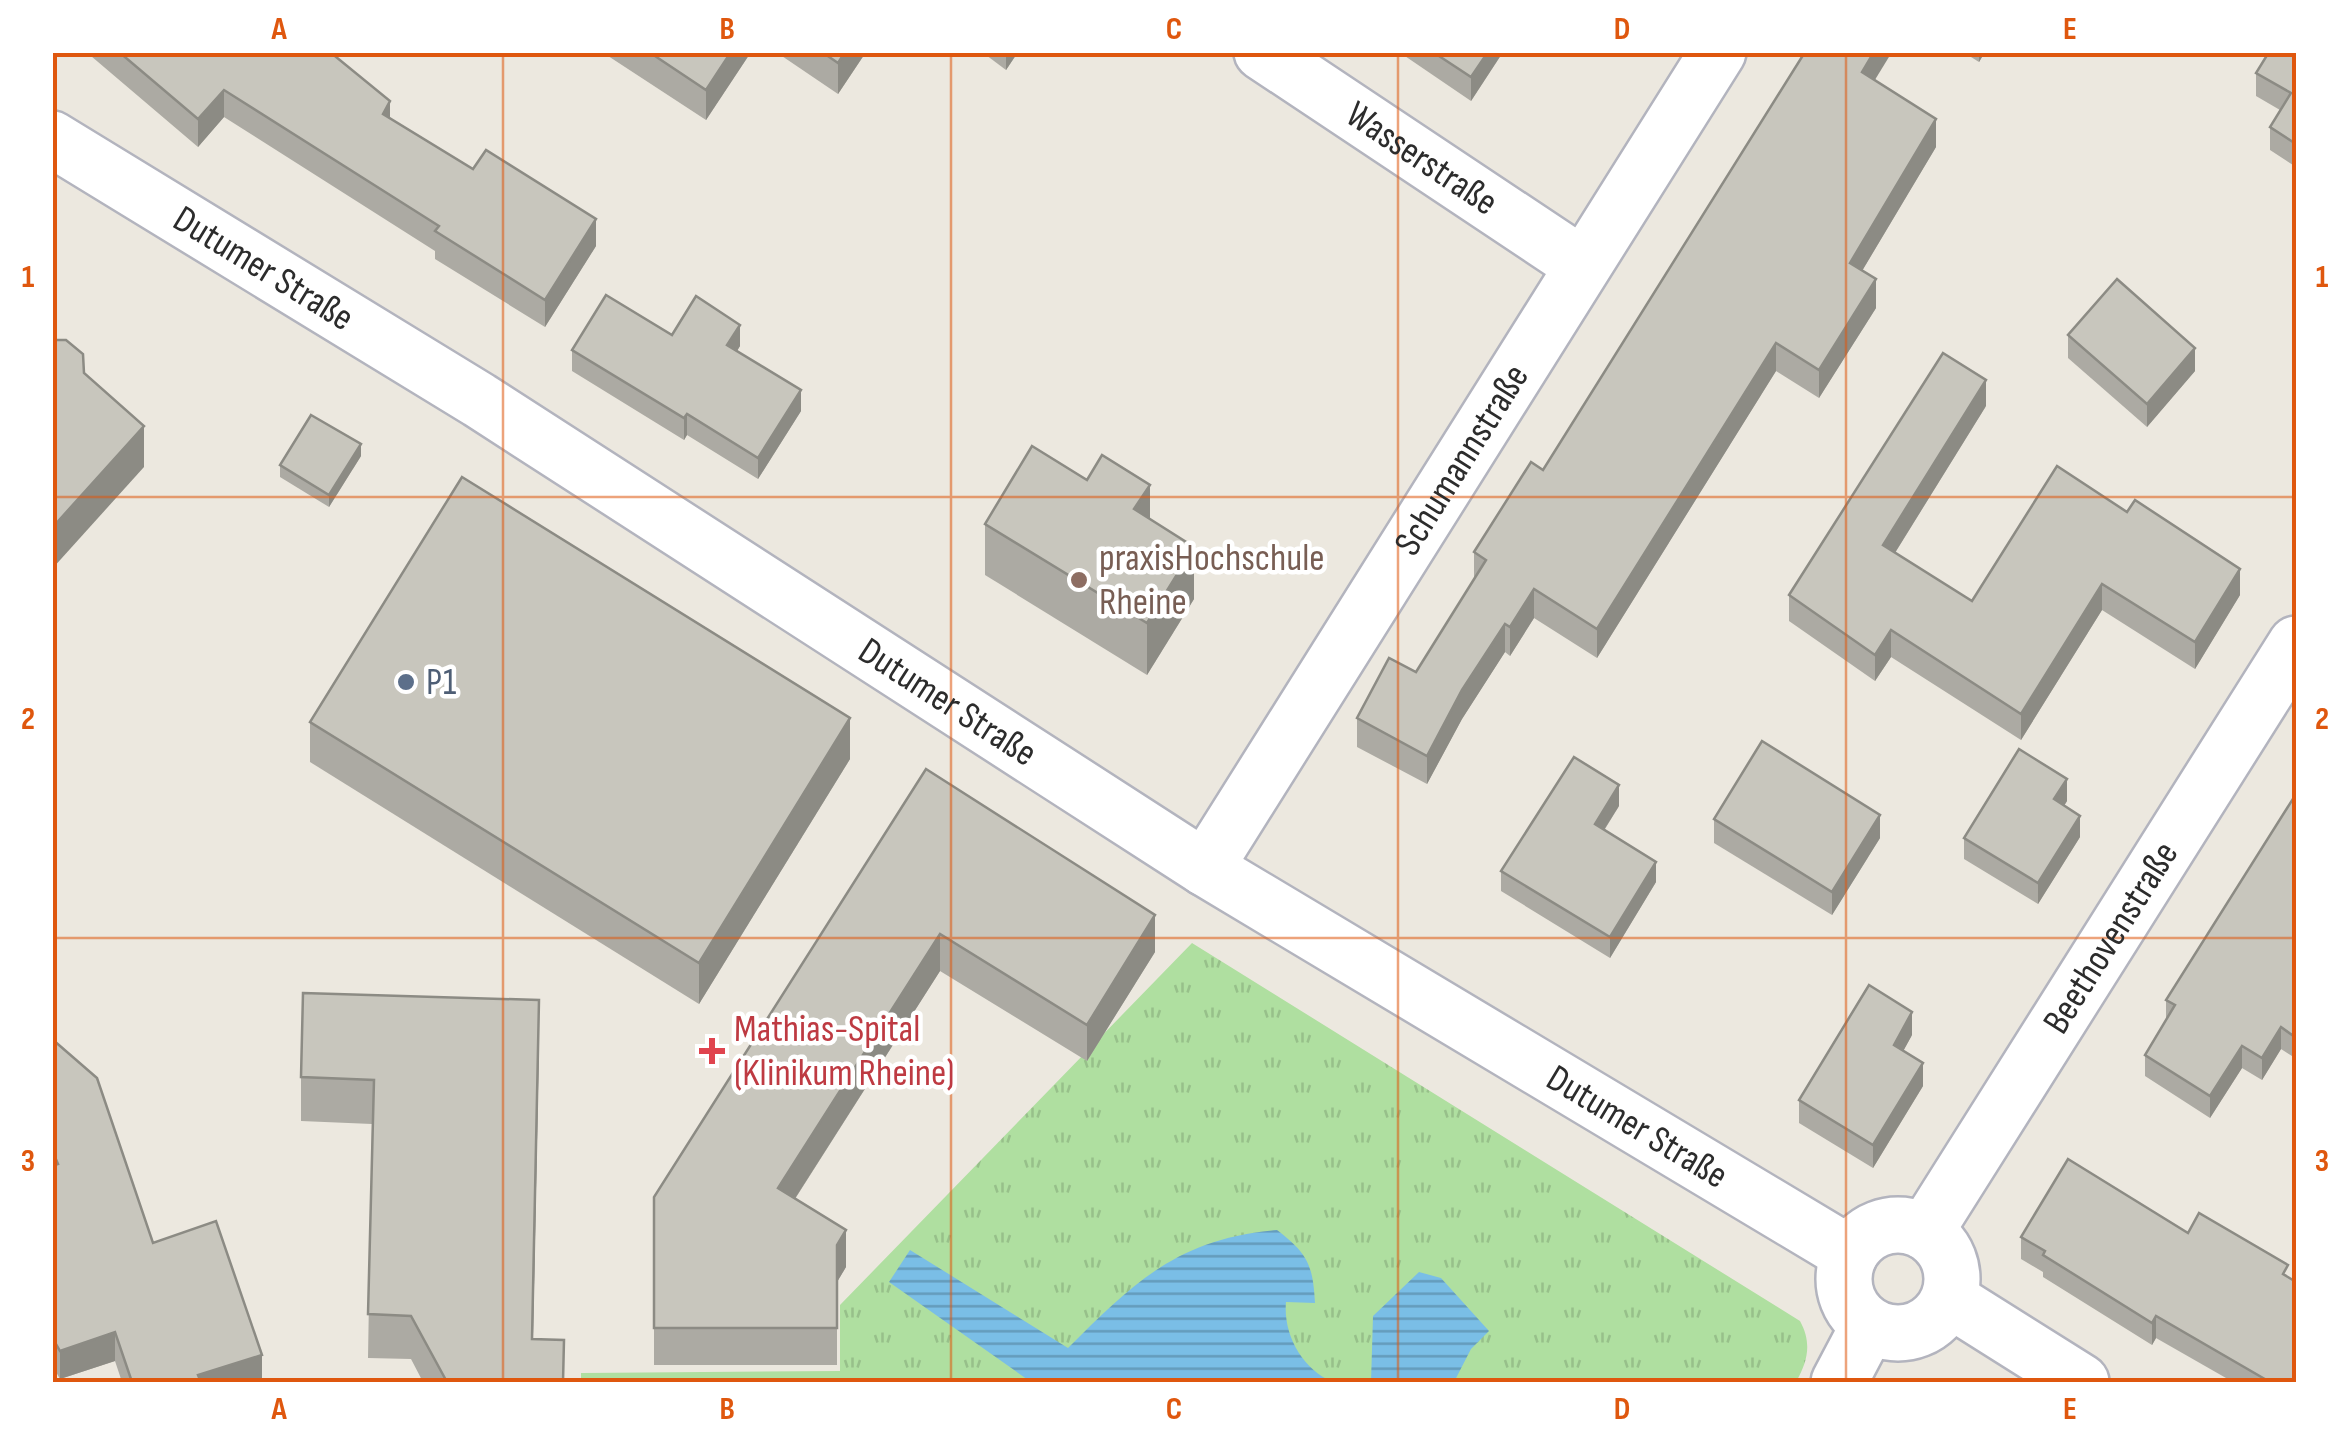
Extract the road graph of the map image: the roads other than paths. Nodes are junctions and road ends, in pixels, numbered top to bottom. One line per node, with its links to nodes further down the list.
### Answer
1 (1262, 52): 4 (street, Wasserstraße)
2 (1718, 52): 4 (street, Schumannstraße)
3 (52, 139): 6 (street, Dutumer Straße)
4 (1582, 265): 6 (street, Schumannstraße)
5 (2296, 644): 7 (street, Beethovenstraße)
6 (1204, 868): 8 (street, Dutumer Straße)
7 (1925, 1232): 8 (street); 9 (street)
8 (1850, 1254): 10 (street)
9 (1949, 1299): 10 (street); 12 (street)
10 (1869, 1326): 11 (street)
11 (1839, 1382)
12 (2080, 1382)

